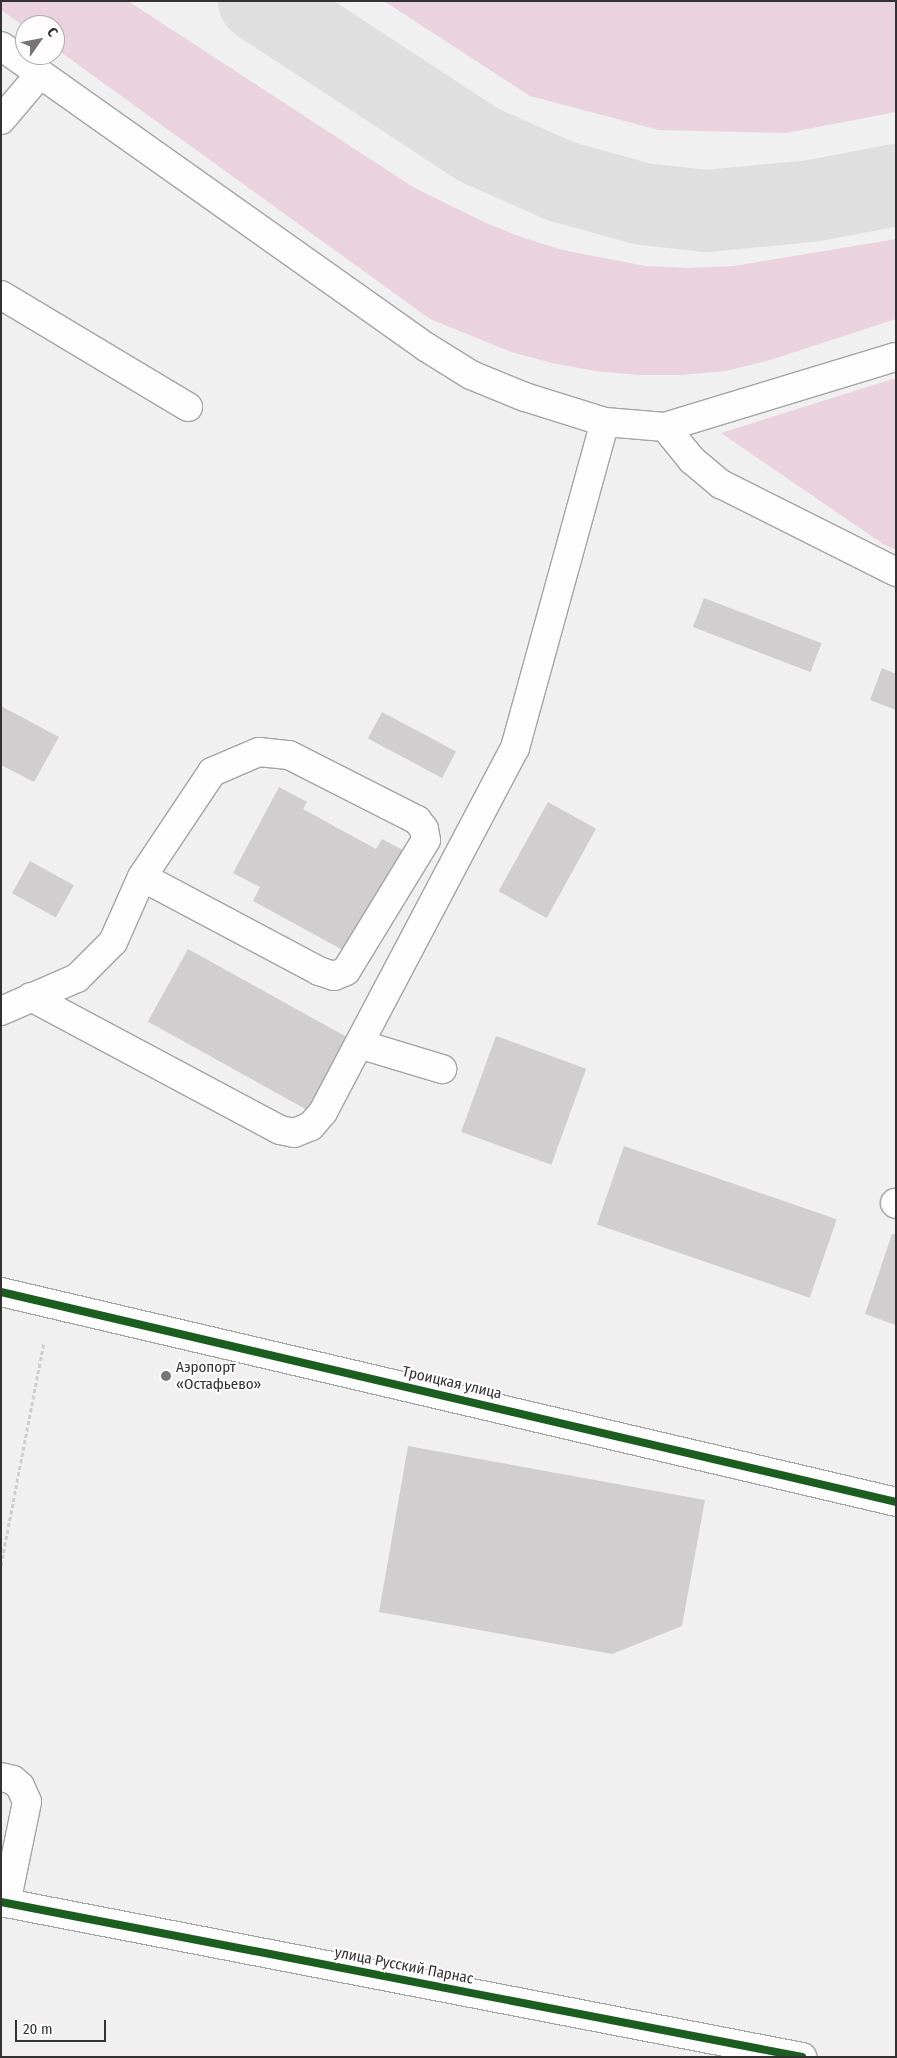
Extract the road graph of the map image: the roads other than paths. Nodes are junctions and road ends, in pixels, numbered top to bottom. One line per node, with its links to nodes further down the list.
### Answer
1 (1, 46): 2 (street)
2 (40, 74): 3 (street); 7 (street)
3 (1, 120)
4 (1, 295): 6 (street)
5 (896, 358): 8 (street)
6 (188, 407)
7 (605, 422): 8 (street); 13 (street)
8 (665, 427): 9 (street)
9 (896, 572)
10 (142, 877): 10 (street); 11 (street)
11 (31, 997): 12 (street); 13 (street)
12 (1, 1011)
13 (358, 1044): 14 (street)
14 (442, 1068)
15 (1, 1292): 16 (street, Троицкая улица)
16 (896, 1502)
17 (1, 1777): 18 (street)
18 (4, 1902): 19 (street, улица Русский Парнас)
19 (802, 2057)

